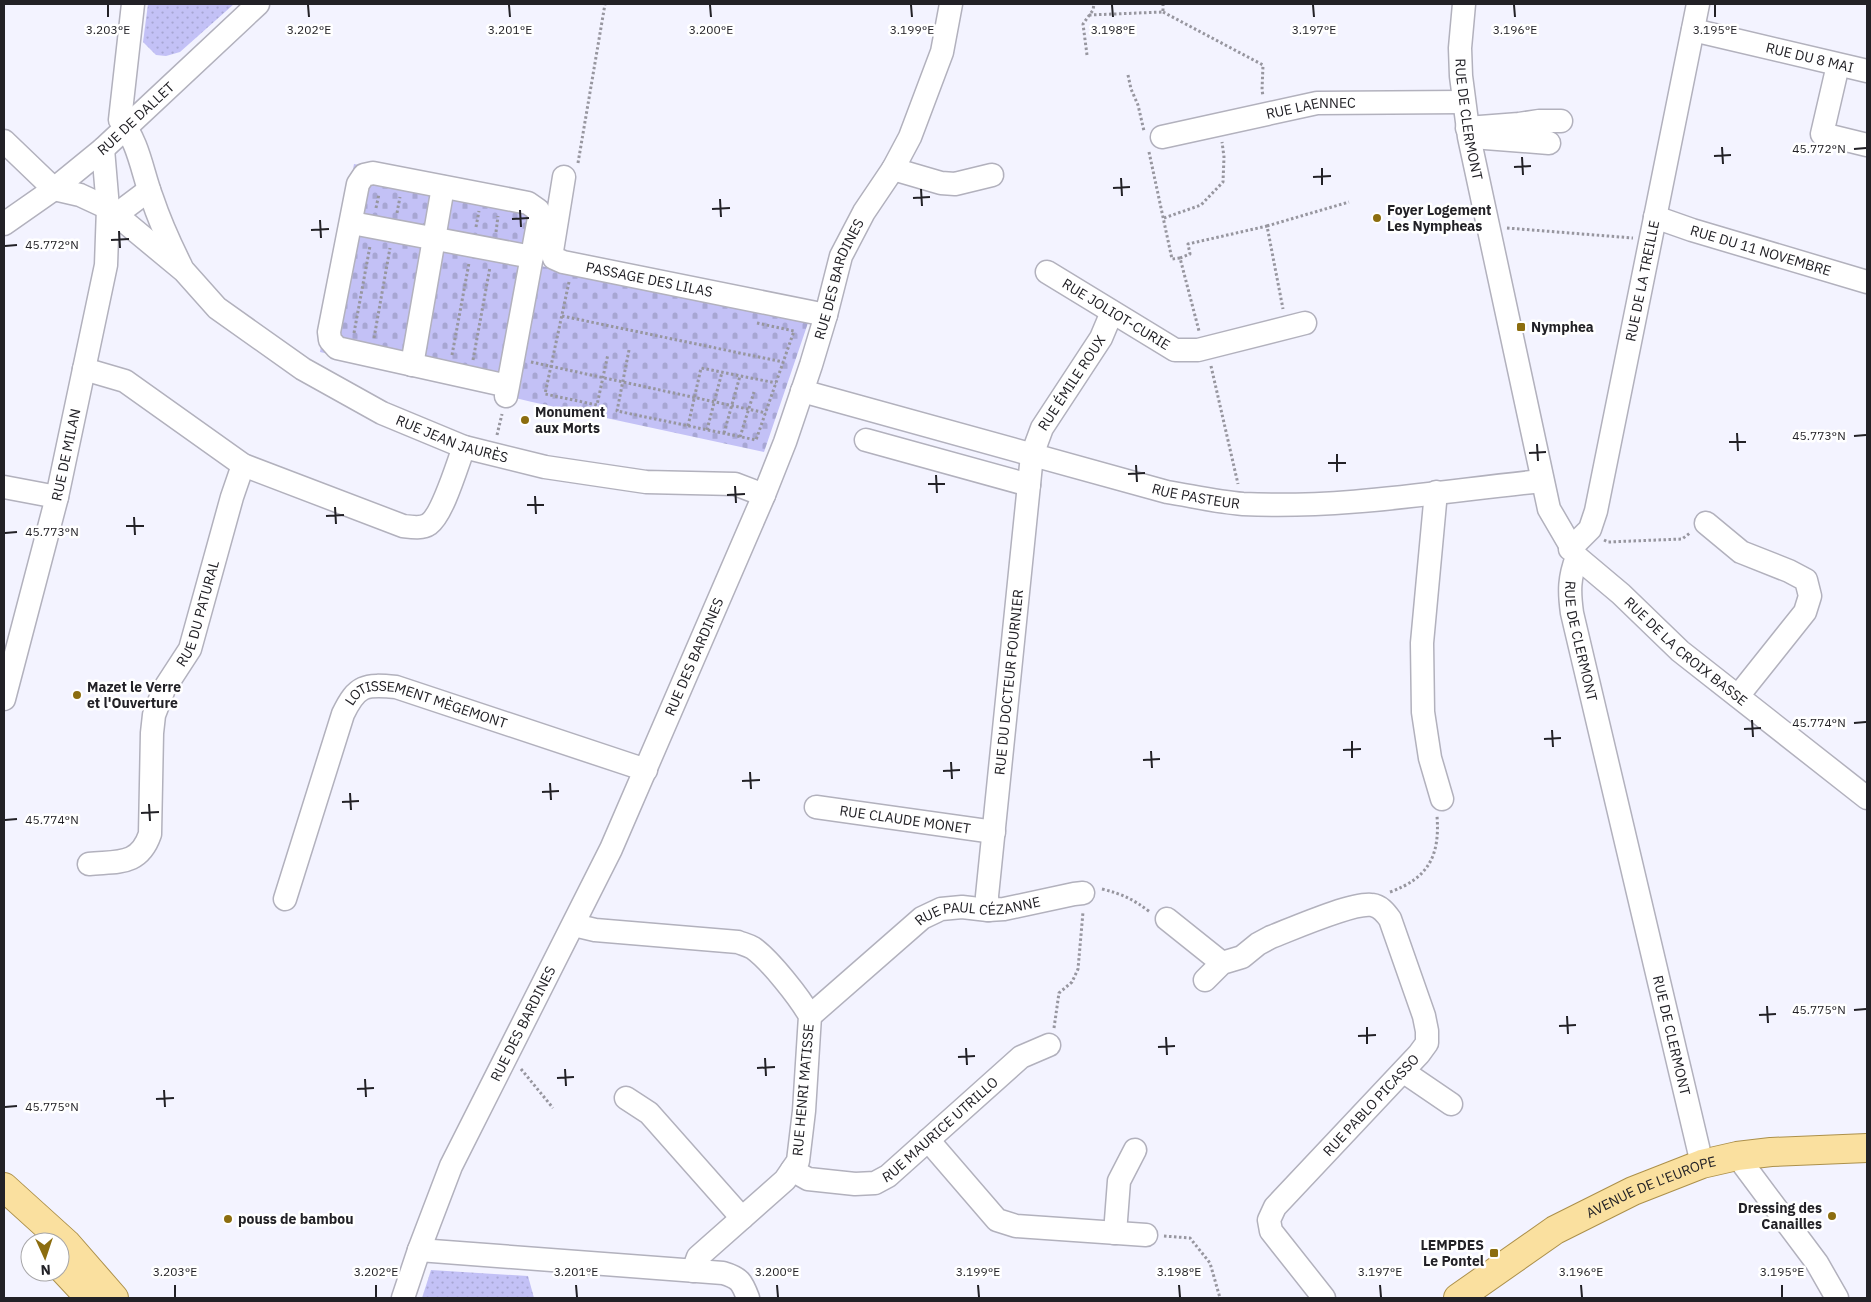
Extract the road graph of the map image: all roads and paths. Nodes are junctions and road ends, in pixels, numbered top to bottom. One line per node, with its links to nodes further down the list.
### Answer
1 (133, 4): 20 (street, RUE JEAN JAURÈS)
2 (258, 4): 20 (street, RUE DE DALLET)
3 (605, 4): 30 (path)
4 (951, 4): 27 (street, RUE DES BARDINES)
5 (1094, 4): 10 (path)
6 (1163, 4): 9 (path)
7 (1464, 4): 16 (street, RUE DE CLERMONT)
8 (1698, 4): 11 (street, RUE DE LA TREILLE)
9 (1164, 12): 10 (path); 17 (path)
10 (1090, 15): 12 (path)
11 (1693, 30): 13 (street, RUE DU 8 MAI); 36 (street, RUE DE LA TREILLE)
12 (1087, 55)
13 (1838, 65): 14 (street, RUE DU 8 MAI); 25 (street)
14 (1867, 71)
15 (1128, 75): 22 (path)
16 (1463, 102): 17 (street, RUE LAENNEC); 21 (street, RUE DE CLERMONT)
17 (1268, 114): 19 (street, RUE LAENNEC)
18 (1561, 121): 21 (street)
19 (1219, 124): 22 (street, RUE LAENNEC); 37 (path)
20 (126, 127): 26 (street, RUE DE DALLET); 33 (street, RUE JEAN JAURÈS)
21 (1468, 133): 24 (street); 41 (street, RUE DE CLERMONT)
22 (1152, 140): 37 (path)
23 (4, 141): 32 (street)
24 (1549, 143)
25 (1867, 145)
26 (104, 149): 32 (street, RUE DE DALLET); 38 (street, RUE DE MILAN)
27 (893, 169): 28 (street); 53 (street, RUE DES BARDINES)
28 (992, 175)
29 (393, 177): 31 (street); 42 (path); 42 (path); 42 (street)
30 (564, 177): 53 (street, PASSAGE DES LILAS)
31 (443, 187): 34 (street); 43 (street)
32 (54, 189): 38 (street, RUE JEAN JAURÈS); 39 (street, RUE DE DALLET)
33 (150, 194): 38 (street); 48 (street, RUE JEAN JAURÈS)
34 (492, 196): 45 (path); 45 (path); 46 (street)
35 (1349, 202): 40 (path)
36 (1655, 217): 44 (street, RUE DE LA TREILLE); 51 (street, RUE DU 11 NOVEMBRE)
37 (1164, 218): 47 (path)
38 (116, 221): 48 (street, RUE JEAN JAURÈS); 65 (street, RUE DE MILAN)
39 (4, 224)
40 (1267, 226): 47 (path); 55 (path)
41 (1489, 226): 44 (path); 89 (street, RUE DE CLERMONT)
42 (373, 227): 43 (street); 59 (path); 59 (path); 59 (street)
43 (434, 239): 45 (street); 63 (street)
44 (1650, 240): 97 (street, RUE DE LA TREILLE)
45 (482, 248): 46 (street); 67 (path); 67 (path)
46 (532, 257): 61 (street)
47 (1180, 258): 57 (path)
48 (184, 271): 85 (street, RUE JEAN JAURÈS)
49 (1047, 272): 52 (street, RUE JOLIOT-CURIE)
50 (569, 282): 54 (path)
51 (1867, 282)
52 (1112, 312): 57 (street, RUE JOLIOT-CURIE); 86 (street, RUE ÉMILE ROUX)
53 (826, 315): 72 (street, RUE DES BARDINES)
54 (562, 316): 62 (path); 64 (path)
55 (1296, 326): 57 (street, RUE JOLIOT-CURIE)
56 (794, 331): 62 (path)
57 (1206, 348): 95 (path)
58 (629, 350): 70 (path)
59 (361, 353): 63 (street)
60 (608, 354): 69 (path)
61 (513, 358): 64 (path); 73 (street)
62 (783, 362): 71 (path)
63 (412, 365): 67 (street)
64 (551, 367): 69 (path); 69 (path)
65 (84, 369): 88 (street); 94 (street, RUE DE MILAN)
66 (722, 372): 68 (path); 75 (path); 76 (path)
67 (459, 375): 73 (street)
68 (740, 376): 71 (path); 77 (path)
69 (603, 378): 70 (path)
70 (622, 382): 75 (path); 80 (path)
71 (776, 383): 79 (path)
72 (802, 390): 86 (street, RUE PASTEUR); 93 (street, RUE DES BARDINES)
73 (507, 391): 87 (path)
74 (754, 392): 78 (path)
75 (694, 398): 76 (path); 80 (path)
76 (715, 402): 77 (path); 81 (path)
77 (732, 406): 78 (path); 82 (path)
78 (748, 409): 79 (path); 83 (path)
79 (766, 413): 83 (path)
80 (688, 426): 81 (path)
81 (707, 430): 82 (path)
82 (724, 433): 83 (path)
83 (740, 436)
84 (866, 440): 90 (street)
85 (464, 447): 87 (street, RUE JEAN JAURÈS); 88 (street)
86 (1032, 454): 90 (street, RUE DU DOCTEUR FOURNIER); 95 (street, RUE PASTEUR)
87 (493, 455): 93 (street, RUE JEAN JAURÈS)
88 (243, 465): 106 (street, RUE DU PATURAL)
89 (1542, 482): 92 (street, RUE PASTEUR); 98 (street, RUE DE CLERMONT)
90 (1029, 485): 105 (street, RUE DU DOCTEUR FOURNIER)
91 (4, 487): 94 (street)
92 (1436, 492): 95 (street, RUE PASTEUR); 103 (street)
93 (764, 495): 101 (street, RUE DES BARDINES)
94 (57, 497): 100 (street, RUE DE MILAN)
95 (1243, 504)
96 (1706, 524): 97 (path); 99 (street)
97 (1590, 529): 98 (street, RUE DE LA TREILLE)
98 (1574, 553): 99 (street, RUE DE LA CROIX BASSE); 126 (street, RUE DE CLERMONT)
99 (1738, 696): 102 (street, RUE DE LA CROIX BASSE)
100 (4, 699)
101 (646, 770): 108 (street, LOTISSEMENT MÈGEMONT); 112 (street, RUE DES BARDINES)
102 (1867, 798)
103 (1442, 799): 109 (path)
104 (816, 807): 105 (street, RUE CLAUDE MONET)
105 (994, 832): 110 (street, RUE DU DOCTEUR FOURNIER)
106 (89, 864)
107 (1083, 893): 110 (street, RUE PAUL CÉZANNE); 111 (path); 116 (path)
108 (285, 899)
109 (1358, 906): 113 (street, RUE PABLO PICASSO); 118 (street, RUE PABLO PICASSO)
110 (988, 910): 115 (street, RUE PAUL CÉZANNE)
111 (1167, 919): 113 (street)
112 (574, 925): 115 (street, RUE HENRI MATISSE); 117 (street, RUE DES BARDINES)
113 (1222, 963): 114 (street, RUE PABLO PICASSO)
114 (1205, 980)
115 (810, 1016): 127 (street, RUE HENRI MATISSE)
116 (1049, 1045): 122 (street, RUE MAURICE UTRILLO)
117 (506, 1060): 121 (path); 134 (street, RUE DES BARDINES)
118 (1404, 1072): 120 (street); 143 (street, RUE PABLO PICASSO)
119 (626, 1098): 130 (street)
120 (1451, 1104)
121 (553, 1108)
122 (928, 1140): 127 (street, RUE MAURICE UTRILLO); 132 (street)
123 (1861, 1149): 125 (main road, AVENUE DE L'EUROPE)
124 (1135, 1150): 132 (street)
125 (1736, 1156): 126 (main road, AVENUE DE L'EUROPE); 144 (street)
126 (1702, 1164): 137 (main road, AVENUE DE L'EUROPE)
127 (792, 1170): 130 (street, RUE HENRI MATISSE)
128 (4, 1187): 139 (main road)
129 (4, 1211): 131 (main road)
130 (742, 1218): 135 (street, RUE HENRI MATISSE)
131 (26, 1232)
132 (1115, 1233): 133 (street)
133 (1146, 1235): 142 (path)
134 (418, 1250): 135 (street); 140 (street, RUE DES BARDINES)
135 (693, 1271): 141 (street)
136 (70, 1277): 138 (main road)
137 (1465, 1294)
138 (90, 1298)
139 (114, 1298)
140 (403, 1298)
141 (748, 1298)
142 (1220, 1298)
143 (1324, 1298)
144 (1837, 1298)

